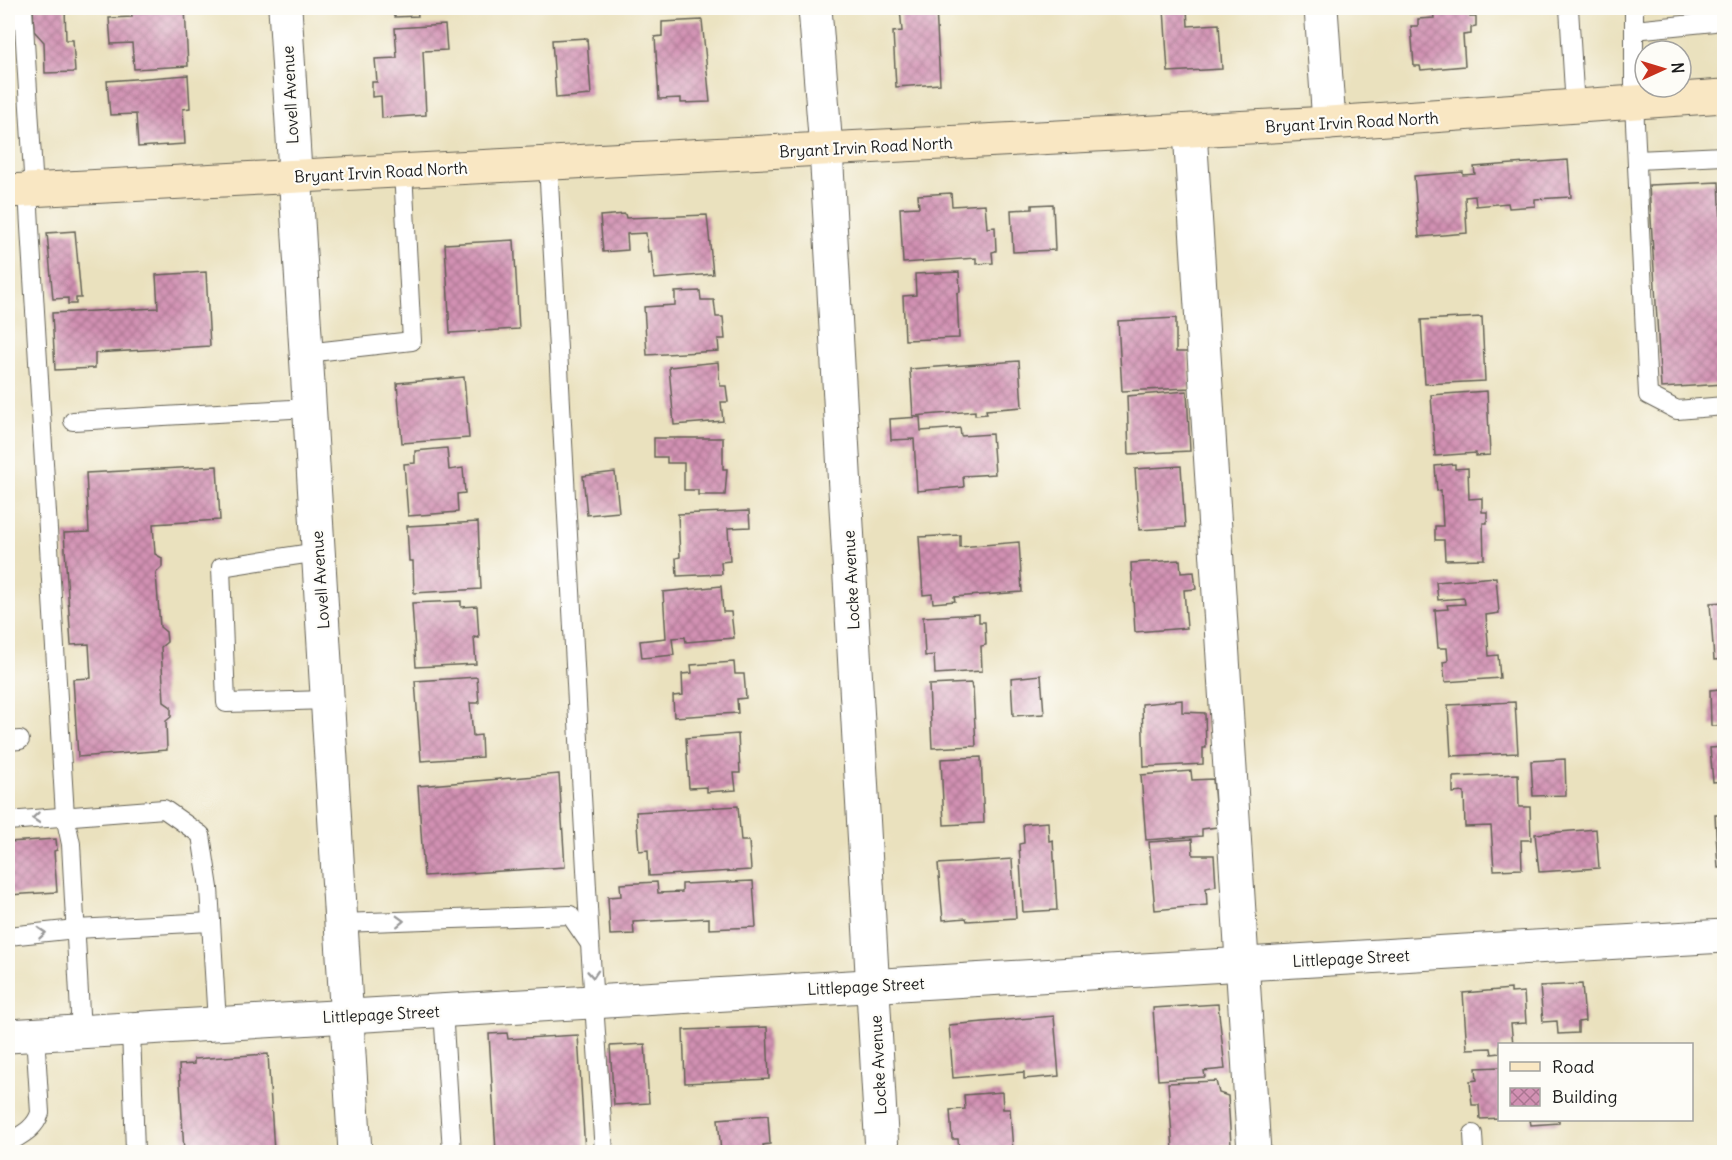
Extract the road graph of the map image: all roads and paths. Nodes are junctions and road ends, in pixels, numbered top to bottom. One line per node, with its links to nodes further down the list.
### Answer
1 (23, 8): 20 (lane)
2 (285, 8): 19 (street, Lovell Avenue)
3 (815, 8): 14 (street, Locke Avenue)
4 (1321, 8): 12 (street)
5 (1569, 8): 11 (lane)
6 (1634, 8): 8 (lane)
7 (1725, 11): 8 (lane)
8 (1634, 30): 10 (lane)
9 (1725, 96): 10 (main road, Bryant Irvin Road North)
10 (1634, 103): 11 (main road, Bryant Irvin Road North); 16 (lane)
11 (1575, 108): 12 (main road, Bryant Irvin Road North)
12 (1329, 123): 13 (main road, Bryant Irvin Road North)
13 (1190, 131): 14 (main road, Bryant Irvin Road North); 35 (street)
14 (826, 149): 17 (main road, Bryant Irvin Road North); 36 (street, Locke Avenue)
15 (1725, 156): 16 (lane)
16 (1637, 160): 22 (lane)
17 (548, 163): 18 (main road, Bryant Irvin Road North); 34 (lane)
18 (403, 171): 19 (main road, Bryant Irvin Road North); 21 (lane)
19 (295, 176): 20 (main road, Bryant Irvin Road North); 21 (street, Lovell Avenue)
20 (18, 191): 27 (lane)
21 (306, 353): 23 (street, Lovell Avenue)
22 (1725, 406)
23 (309, 408): 24 (lane); 25 (street, Lovell Avenue)
24 (73, 421)
25 (318, 552): 26 (street, Lovell Avenue); 26 (lane)
26 (327, 700): 30 (street, Lovell Avenue)
27 (64, 816): 28 (lane, one-way to 28); 29 (lane); 31 (lane)
28 (8, 821)
29 (211, 922): 31 (lane); 40 (lane)
30 (341, 923): 34 (lane, one-way to 34); 39 (street, Lovell Avenue)
31 (76, 929): 32 (lane, one-way to 31); 42 (lane)
32 (8, 936)
33 (1725, 936): 35 (street, Littlepage Street)
34 (590, 944): 37 (lane, one-way to 37)
35 (1242, 963): 36 (street, Littlepage Street); 51 (street)
36 (874, 985): 37 (street, Littlepage Street); 50 (street, Locke Avenue)
37 (594, 1002): 38 (street, Littlepage Street); 49 (lane)
38 (443, 1010): 39 (street, Littlepage Street); 48 (lane)
39 (347, 1016): 40 (street, Littlepage Street); 47 (street, Lovell Avenue)
40 (217, 1023): 41 (street, Littlepage Street)
41 (130, 1029): 42 (street, Littlepage Street); 46 (lane)
42 (81, 1032): 43 (street, Littlepage Street)
43 (21, 1035): 45 (lane)
44 (1473, 1134): 52 (lane)
45 (8, 1143)
46 (135, 1152)
47 (355, 1152)
48 (452, 1152)
49 (604, 1152)
50 (882, 1152)
51 (1254, 1152)
52 (1474, 1152)

